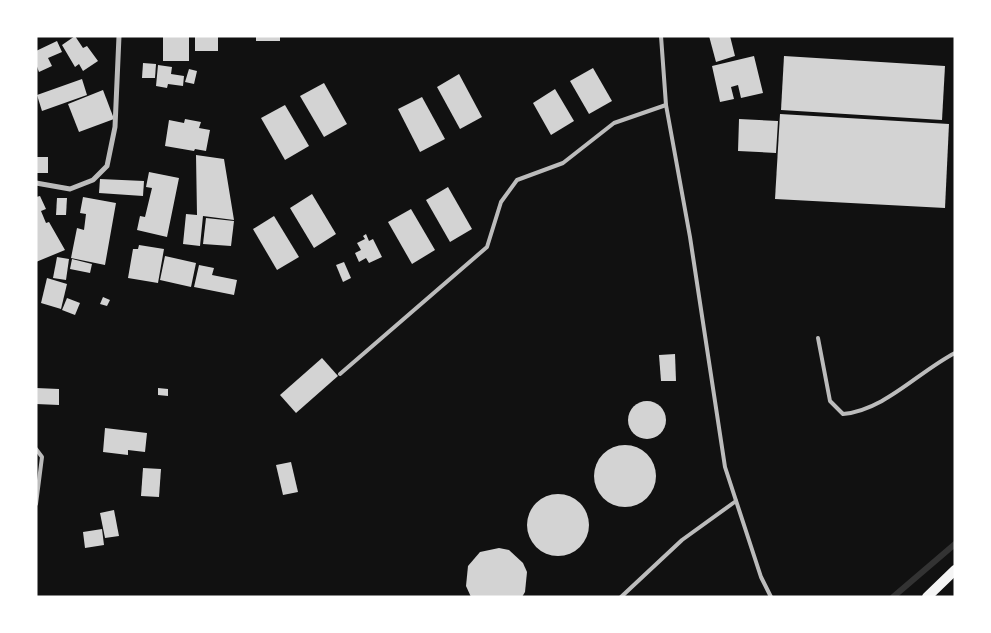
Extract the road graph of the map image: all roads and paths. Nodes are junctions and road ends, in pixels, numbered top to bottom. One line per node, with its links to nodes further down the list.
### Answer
1 (118, 36): 4 (street)
2 (661, 36): 3 (lane)
3 (666, 105): 7 (lane); 9 (lane)
4 (36, 183)
5 (818, 338): 6 (lane)
6 (955, 353)
7 (340, 374)
8 (36, 449): 10 (lane)
9 (736, 501): 12 (lane); 13 (lane)
10 (36, 504)
11 (955, 570): 14 (main road)
12 (622, 597)
13 (771, 597)
14 (927, 597)

